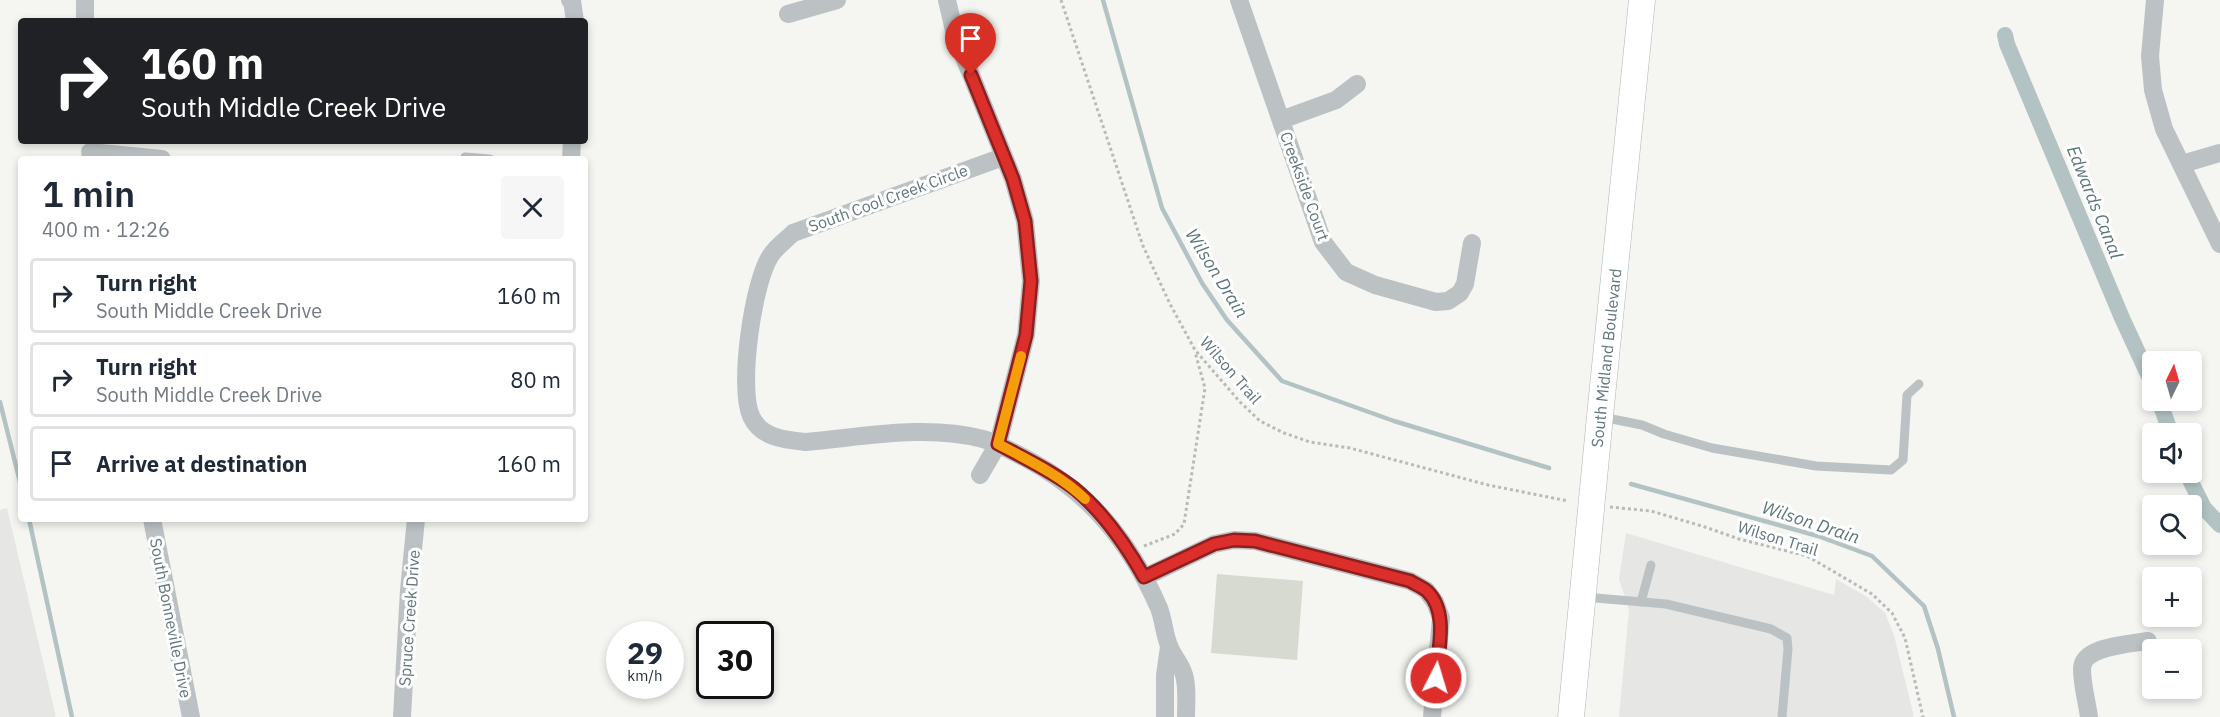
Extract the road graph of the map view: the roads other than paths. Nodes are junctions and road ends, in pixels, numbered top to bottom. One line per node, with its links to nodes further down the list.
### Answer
1 (85, 0): 9 (street)
2 (570, 0): 10 (street)
3 (837, 0): 8 (street)
4 (947, 0): 16 (street)
5 (1239, 0): 12 (street, Creekside Court)
6 (1642, 0): 21 (main road, South Midland Boulevard)
7 (2155, 0): 17 (street)
8 (788, 14)
9 (85, 18)
10 (575, 18)
11 (1357, 84): 12 (street)
12 (1281, 120): 18 (street, Creekside Court)
13 (90, 151): 15 (street)
14 (2220, 153): 17 (street)
15 (135, 156)
16 (1003, 157): 22 (street); 22 (street, South Cool Creek Circle)
17 (2182, 164): 19 (street)
18 (1473, 243)
19 (2220, 244)
20 (1919, 384): 21 (lane)
21 (1600, 416): 28 (main road, South Midland Boulevard)
22 (998, 444): 23 (street); 27 (street, South Cool Creek Circle)
23 (980, 476)
24 (153, 522): 32 (street, South Bonneville Drive)
25 (416, 522): 33 (street, Spruce Creek Drive)
26 (1651, 565): 29 (lane)
27 (1144, 577): 31 (street, South Cool Creek Circle); 36 (street)
28 (1584, 597): 29 (lane); 37 (main road, South Midland Boulevard)
29 (1641, 602): 38 (lane)
30 (2142, 642): 39 (street)
31 (1169, 647): 34 (street); 35 (street)
32 (191, 717)
33 (402, 717)
34 (1166, 717)
35 (1186, 717)
36 (1432, 717)
37 (1571, 717)
38 (1782, 717)
39 (2090, 717)

